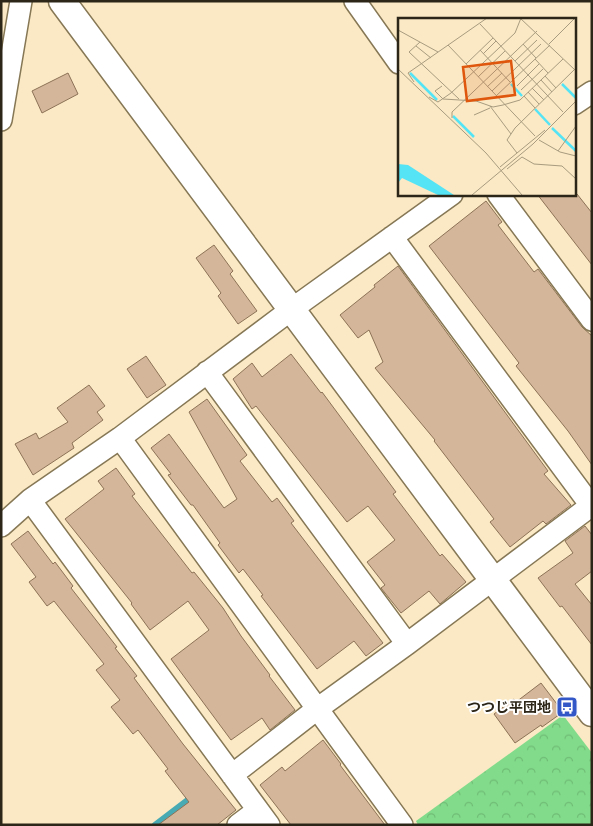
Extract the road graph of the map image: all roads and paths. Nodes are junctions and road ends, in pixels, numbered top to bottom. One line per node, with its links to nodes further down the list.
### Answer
1 (20, 1): 7 (street)
2 (62, 1): 11 (street)
3 (355, 1): 4 (street)
4 (398, 62)
5 (592, 92): 6 (street)
6 (576, 103)
7 (1, 120)
8 (451, 195): 10 (street)
9 (499, 195): 12 (street)
10 (392, 237): 11 (street); 16 (street)
11 (292, 309): 13 (street); 18 (street)
12 (592, 320)
13 (207, 372): 14 (street); 19 (street)
14 (120, 438): 15 (street); 20 (street)
15 (30, 500): 17 (street); 22 (street)
16 (592, 506): 18 (street)
17 (1, 526)
18 (493, 580): 19 (street); 21 (street)
19 (407, 644): 20 (street)
20 (317, 709): 22 (street); 25 (street)
21 (592, 713)
22 (232, 775): 23 (street)
23 (263, 817): 24 (street)
24 (238, 825)
25 (402, 825)

